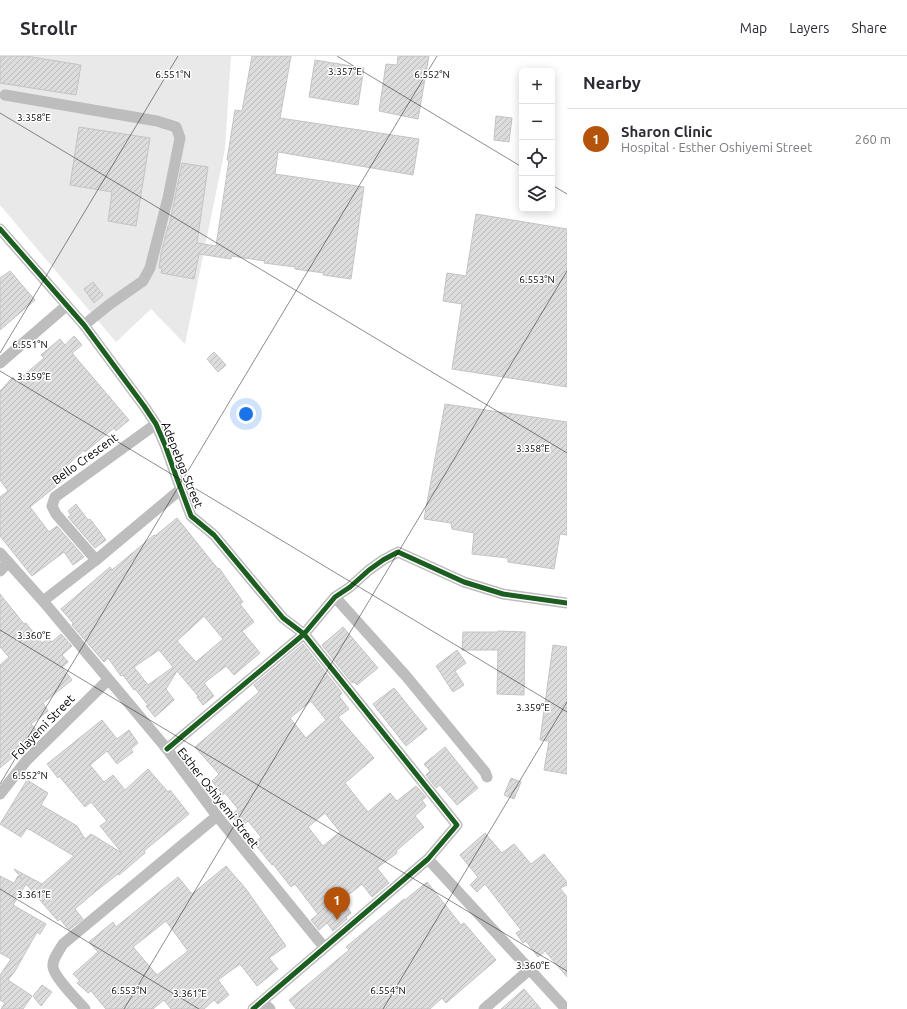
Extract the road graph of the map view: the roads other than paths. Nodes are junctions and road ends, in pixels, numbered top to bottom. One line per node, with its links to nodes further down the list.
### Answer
1 (5, 95): 4 (street)
2 (0, 229): 3 (street, Adepebga Street)
3 (66, 306): 4 (street, Adepebga Street); 5 (street)
4 (84, 326): 6 (street, Adepebga Street)
5 (0, 363)
6 (156, 424): 7 (street, Adepebga Street); 9 (street, Bello Crescent)
7 (181, 489): 9 (street); 15 (street, Adepebga Street)
8 (0, 553): 10 (street, Esther Oshiyemi Street)
9 (96, 560): 13 (street)
10 (8, 562): 11 (street); 13 (street, Esther Oshiyemi Street)
11 (0, 571)
12 (334, 597): 14 (street); 15 (street); 18 (street)
13 (43, 601): 16 (street, Esther Oshiyemi Street)
14 (567, 603)
15 (304, 634): 17 (street); 21 (street, Adepebga Street)
16 (108, 680): 17 (street, Esther Oshiyemi Street); 19 (street, Folayemi Street)
17 (167, 749): 20 (street, Esther Oshiyemi Street)
18 (486, 777)
19 (0, 794)
20 (218, 816): 22 (street, Esther Oshiyemi Street); 25 (street)
21 (428, 859): 22 (street); 23 (street)
22 (324, 947): 24 (street)
23 (529, 970): 26 (street); 27 (street)
24 (262, 1007)
25 (85, 1009)
26 (484, 1009)
27 (566, 1009)

